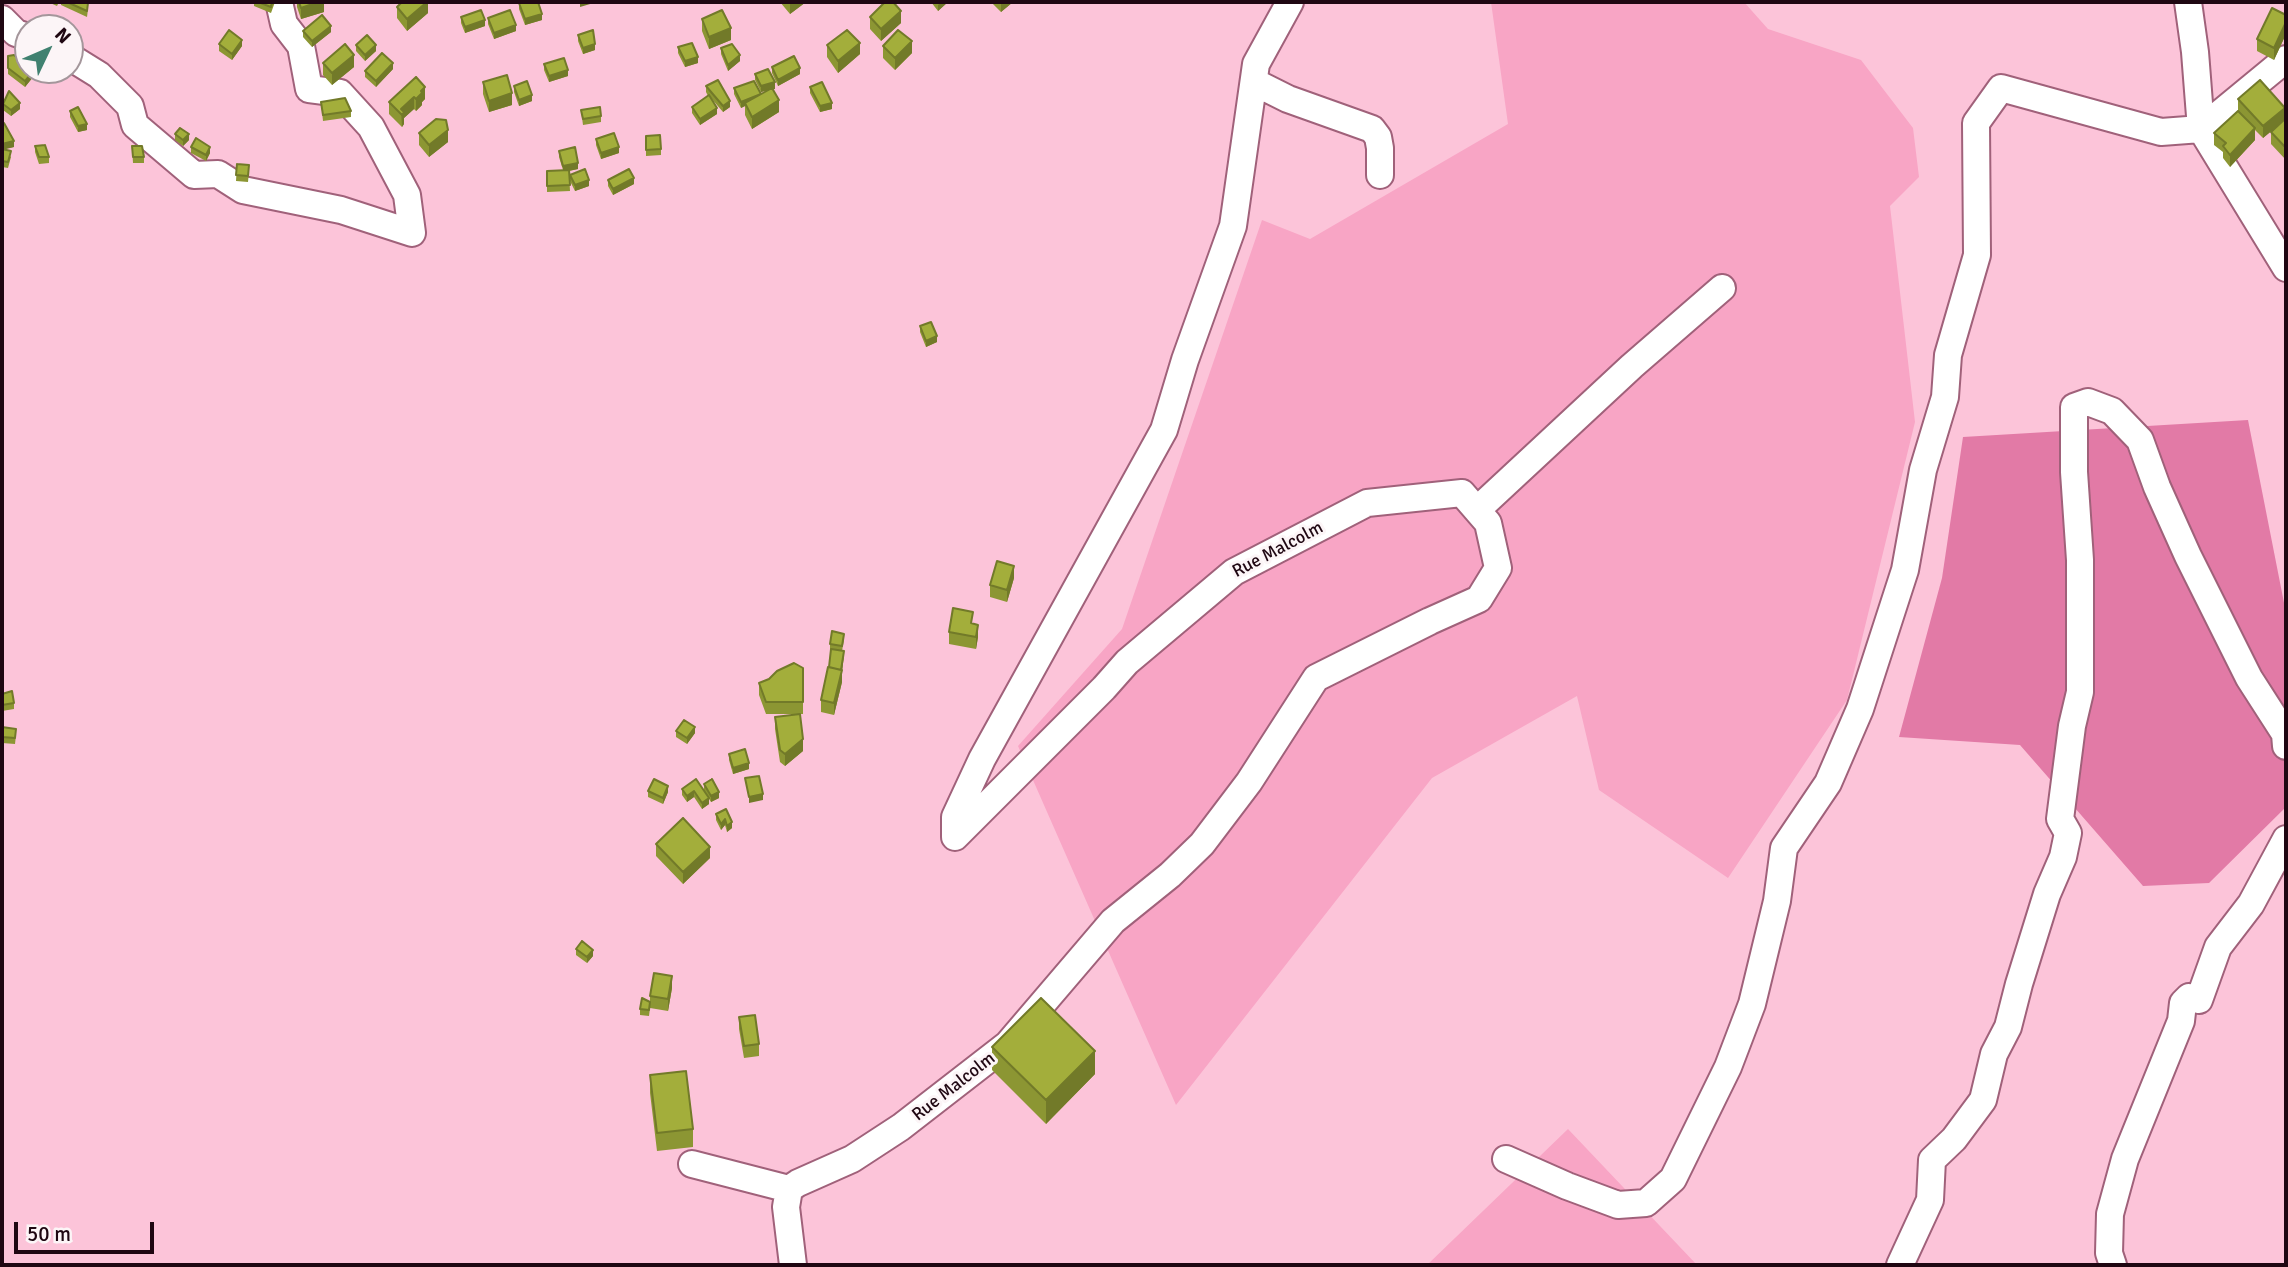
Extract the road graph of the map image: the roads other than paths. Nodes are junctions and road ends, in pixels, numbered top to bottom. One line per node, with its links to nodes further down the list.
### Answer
1 (279, 2): 5 (street)
2 (1290, 2): 6 (street, Rue Malcolm)
3 (2188, 2): 7 (street)
4 (2286, 59): 7 (street)
5 (84, 66)
6 (1254, 82): 8 (street); 11 (street, Rue Malcolm)
7 (2201, 129): 9 (street); 14 (street)
8 (1380, 175)
9 (2286, 268)
10 (1722, 288): 11 (street)
11 (1477, 510): 16 (street, Rue Malcolm)
12 (2286, 746): 18 (street)
13 (2286, 839): 19 (street)
14 (1506, 1159)
15 (692, 1164): 16 (street)
16 (789, 1189): 17 (street)
17 (793, 1265)
18 (1900, 1265)
19 (2113, 1265)

